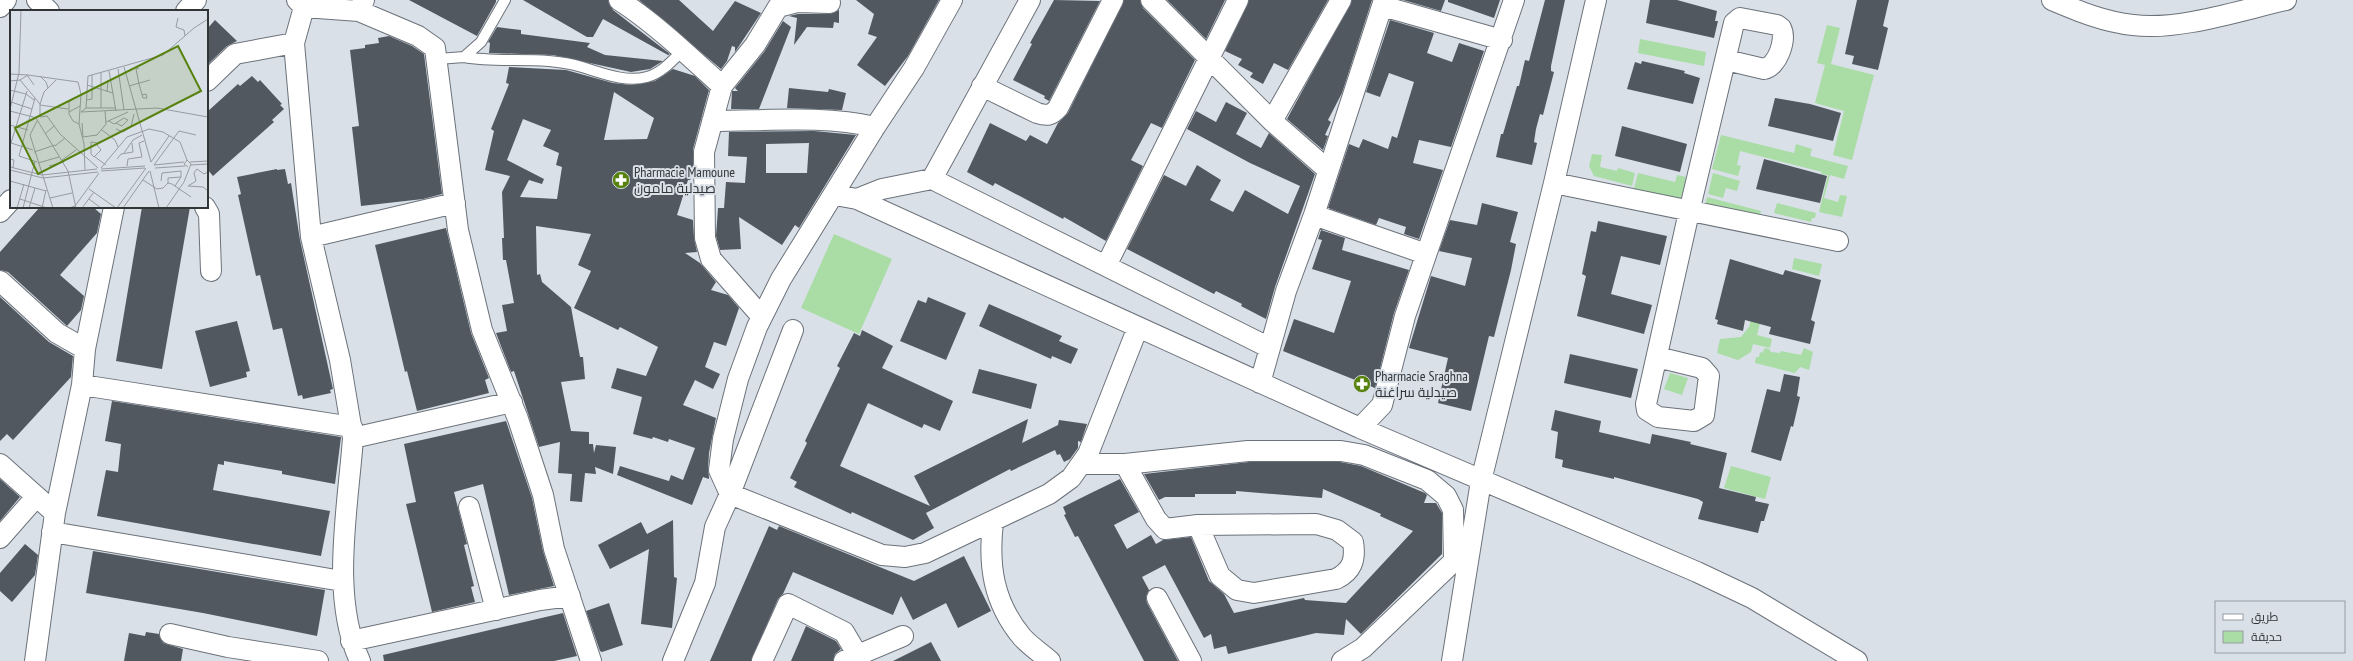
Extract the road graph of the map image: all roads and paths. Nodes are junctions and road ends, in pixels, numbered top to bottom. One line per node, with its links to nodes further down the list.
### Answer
1 (6, 0): 21 (street)
2 (37, 0): 22 (street)
3 (196, 0): 23 (street)
4 (505, 0): 27 (lane)
5 (618, 0): 26 (street)
6 (952, 0): 36 (street)
7 (1030, 0): 33 (street)
8 (1113, 0): 33 (street)
9 (1151, 0): 29 (street)
10 (1238, 0): 29 (street)
11 (1341, 0): 35 (street)
12 (1514, 0): 24 (street)
13 (1596, 0): 39 (street)
14 (2052, 0): 15 (street)
15 (2286, 0)
16 (778, 3): 17 (street); 32 (street)
17 (830, 3)
18 (1383, 3): 24 (street); 37 (street)
19 (300, 4): 20 (street); 25 (street)
20 (362, 5): 28 (street)
21 (0, 6)
22 (48, 10)
23 (187, 10)
24 (1502, 40): 51 (street)
25 (294, 43): 31 (street); 49 (street)
26 (683, 50): 27 (lane); 32 (street)
27 (464, 56): 28 (lane)
28 (438, 59): 43 (street)
29 (1210, 60): 35 (street); 52 (street)
30 (1726, 60): 47 (street)
31 (208, 80)
32 (722, 86): 34 (street)
33 (982, 86): 38 (street)
34 (712, 121): 36 (street); 55 (street)
35 (1272, 121): 37 (street)
36 (875, 127): 40 (street)
37 (1328, 170): 48 (street)
38 (932, 179): 41 (street); 52 (street)
39 (1554, 184): 47 (street); 69 (street)
40 (835, 195): 41 (street); 55 (street)
41 (856, 199): 56 (street)
42 (10, 201): 46 (street)
43 (455, 203): 49 (street); 63 (street)
44 (114, 208): 59 (street)
45 (206, 208): 53 (street)
46 (0, 212)
47 (1689, 212): 50 (street); 60 (street)
48 (1314, 215): 51 (street); 58 (street)
49 (311, 237): 65 (street)
50 (1838, 241)
51 (1426, 254): 64 (street)
52 (1106, 266): 58 (street)
53 (211, 271)
54 (0, 281): 59 (street)
55 (762, 317): 70 (street)
56 (1138, 327): 61 (street); 67 (street)
57 (794, 330): 70 (street)
58 (1270, 348): 61 (street)
59 (85, 349): 62 (street)
60 (1657, 357)
61 (1260, 382): 64 (street)
62 (82, 384): 65 (street); 73 (street)
63 (512, 402): 65 (street); 79 (street)
64 (1360, 428): 69 (street)
65 (353, 432): 78 (street)
66 (0, 464): 71 (street)
67 (1082, 464): 68 (street); 74 (street)
68 (1125, 464): 75 (street); 94 (street)
69 (1481, 481): 95 (street); 96 (street)
70 (730, 494): 74 (street); 90 (street)
71 (36, 497): 73 (street); 77 (street)
72 (469, 507): 81 (street)
73 (55, 513): 76 (street)
74 (992, 522): 92 (street)
75 (1198, 525): 75 (street)
76 (52, 532): 78 (street); 86 (street)
77 (0, 538)
78 (342, 581): 84 (street)
79 (570, 596): 81 (street); 89 (street)
80 (1158, 598): 93 (street)
81 (496, 610): 84 (street)
82 (170, 634): 87 (street)
83 (903, 636): 85 (street)
84 (351, 641): 88 (street)
85 (850, 658): 91 (street)
86 (35, 661)
87 (318, 661)
88 (360, 661)
89 (591, 661)
90 (673, 661)
91 (762, 661)
92 (1050, 661)
93 (1191, 661)
94 (1342, 661)
95 (1452, 661)
96 (1856, 661)

